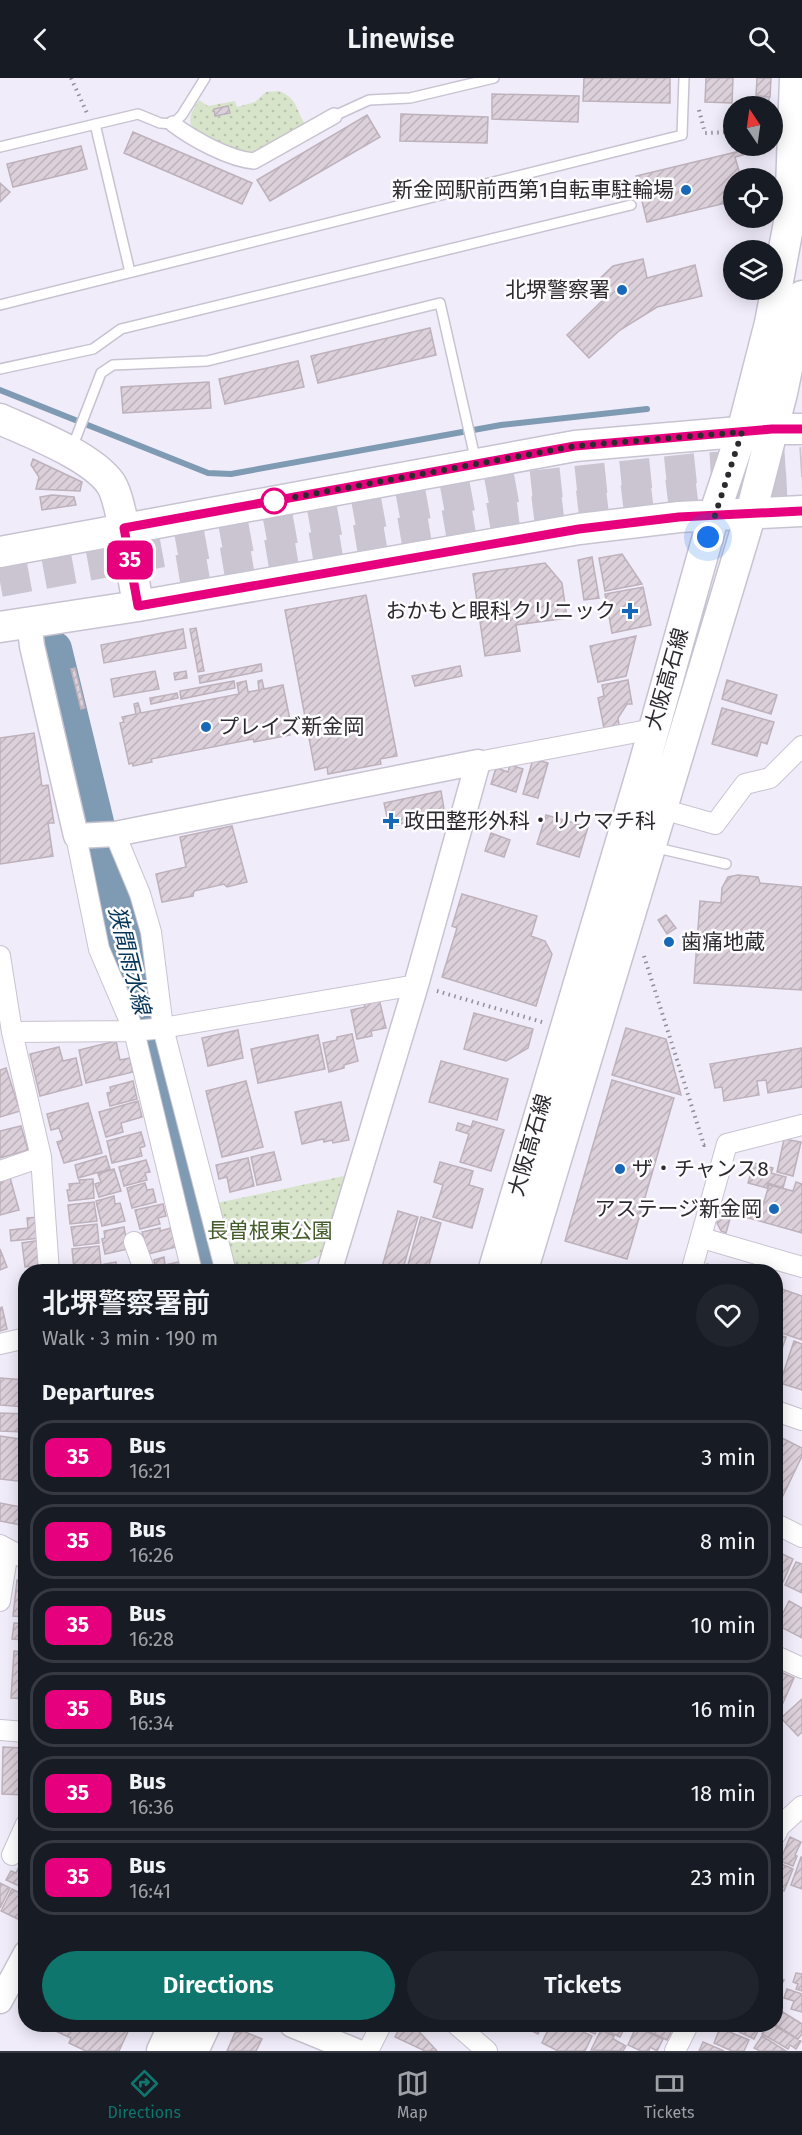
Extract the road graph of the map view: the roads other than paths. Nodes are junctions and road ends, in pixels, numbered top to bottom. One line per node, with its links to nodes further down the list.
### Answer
1 (205, 78): 8 (lane)
2 (494, 78): 5 (lane)
3 (684, 78): 11 (lane)
4 (795, 78): 6 (main road, 大阪高石線)
5 (334, 116): 8 (street)
6 (798, 120): 18 (main road, 大阪高石線)
7 (95, 124): 8 (lane); 9 (lane); 11 (lane)
8 (173, 124)
9 (0, 147)
10 (631, 205): 14 (lane)
11 (130, 272): 13 (lane)
12 (802, 296): 16 (main road, 大阪高石線)
13 (0, 304)
14 (0, 369)
15 (0, 419): 19 (main road)
16 (772, 429): 17 (main road); 18 (main road); 22 (main road, 大阪高石線)
17 (802, 429)
18 (742, 432): 20 (main road); 23 (main road, 大阪高石線)
19 (70, 453): 20 (lane); 24 (main road)
20 (477, 464): 24 (main road)
21 (802, 511): 22 (main road)
22 (752, 513): 23 (main road); 32 (main road, 大阪高石線)
23 (714, 515): 26 (main road); 29 (main road, 大阪高石線)
24 (124, 528): 25 (main road); 26 (main road)
25 (0, 552)
26 (138, 606): 27 (main road)
27 (29, 622): 28 (main road); 33 (street)
28 (0, 627)
29 (653, 729): 31 (street); 51 (main road, 大阪高石線)
30 (802, 746): 32 (street)
31 (478, 762): 33 (street); 37 (street)
32 (662, 809): 34 (main road, 大阪高石線)
33 (96, 835): 39 (street); 39 (street)
34 (651, 847): 35 (lane); 52 (main road, 大阪高石線)
35 (726, 864)
36 (0, 956): 38 (street)
37 (416, 985): 39 (street); 50 (street)
38 (4, 1010): 40 (street)
39 (148, 1030): 40 (street); 48 (street); 49 (street)
40 (12, 1032): 42 (street)
41 (802, 1125): 44 (street)
42 (41, 1157): 43 (street); 46 (street)
43 (0, 1171)
44 (702, 1238): 53 (street); 54 (street)
45 (134, 1242): 47 (street)
46 (48, 1264)
47 (142, 1264)
48 (191, 1264)
49 (223, 1264)
50 (331, 1264)
51 (495, 1264)
52 (524, 1264)
53 (694, 1264)
54 (802, 1267)
55 (18, 1340): 56 (street)
56 (0, 1344)
57 (783, 1413): 58 (street)
58 (802, 1420)
59 (783, 1528): 60 (street)
60 (802, 1537)
61 (11, 1552): 62 (street)
62 (0, 1601)
63 (783, 1659): 64 (street)
64 (802, 1668)
65 (0, 1730): 66 (street)
66 (18, 1731)
67 (802, 1806): 68 (street)
68 (783, 1823)
69 (0, 1954): 70 (street)
70 (18, 1955)
71 (18, 1968): 72 (street)
72 (0, 2001)
73 (171, 2032): 79 (main road)
74 (202, 2032): 80 (main road)
75 (309, 2032): 81 (street)
76 (378, 2032): 82 (street)
77 (465, 2032): 83 (street)
78 (684, 2032): 84 (street)
79 (162, 2051)
80 (193, 2051)
81 (356, 2051)
82 (369, 2051)
83 (487, 2051)
84 (675, 2051)

